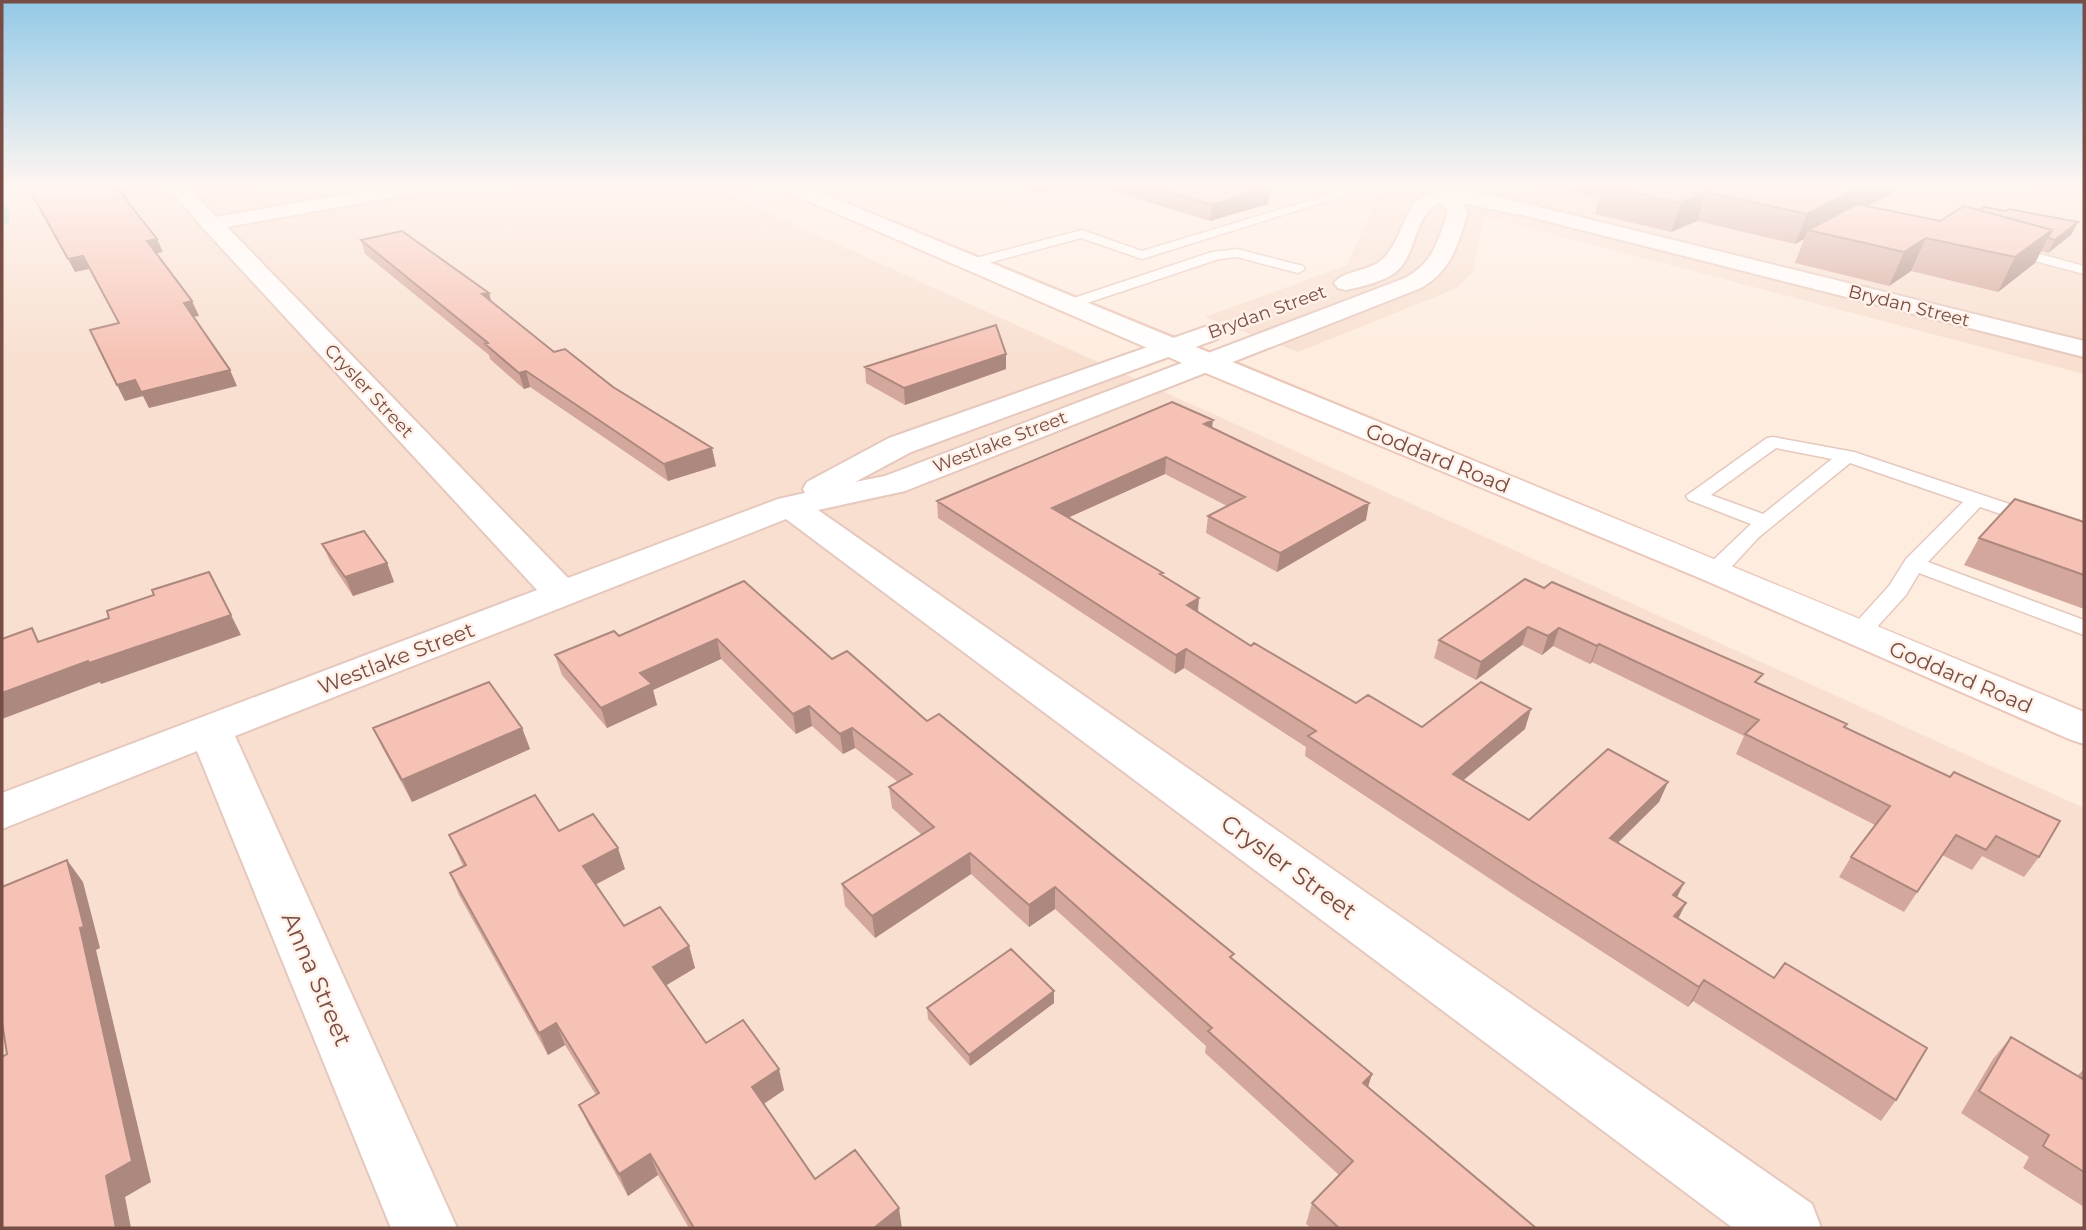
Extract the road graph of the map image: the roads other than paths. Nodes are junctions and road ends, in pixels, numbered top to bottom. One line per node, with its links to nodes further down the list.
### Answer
1 (229, 244): 26 (street, Crysler Street)
2 (930, 244): 10 (street, Goddard Road)
3 (1043, 244): 10 (lane)
4 (1112, 244): 5 (lane)
5 (1177, 244)
6 (1403, 244): 13 (street, Brydan Street)
7 (1446, 244): 18 (street, Brydan Street)
8 (1665, 244): 17 (street, Brydan Street)
9 (1993, 245): 12 (lane)
10 (973, 263): 14 (street, Goddard Road)
11 (1298, 269): 14 (lane)
12 (2084, 270)
13 (1325, 291)
14 (1068, 304): 16 (street, Goddard Road)
15 (1224, 328): 16 (street, Brydan Street)
16 (1171, 348): 18 (street, Goddard Road); 21 (street, Westlake Street)
17 (2084, 349)
18 (1206, 363): 21 (street, Westlake Street); 25 (street, Goddard Road)
19 (1847, 456): 20 (lane); 22 (lane); 22 (lane)
20 (1977, 499): 23 (lane); 24 (lane)
21 (790, 506): 26 (street, Westlake Street); 33 (street, Crysler Street)
22 (1765, 522): 25 (lane)
23 (2084, 536)
24 (1914, 564): 27 (lane); 28 (lane)
25 (1715, 571): 28 (street, Goddard Road)
26 (562, 594): 29 (street, Westlake Street)
27 (2084, 628)
28 (1858, 634): 30 (street, Goddard Road)
29 (210, 729): 31 (street, Westlake Street); 32 (street, Anna Street)
30 (2084, 729)
31 (2, 812)
32 (424, 1228)
33 (1788, 1228)

